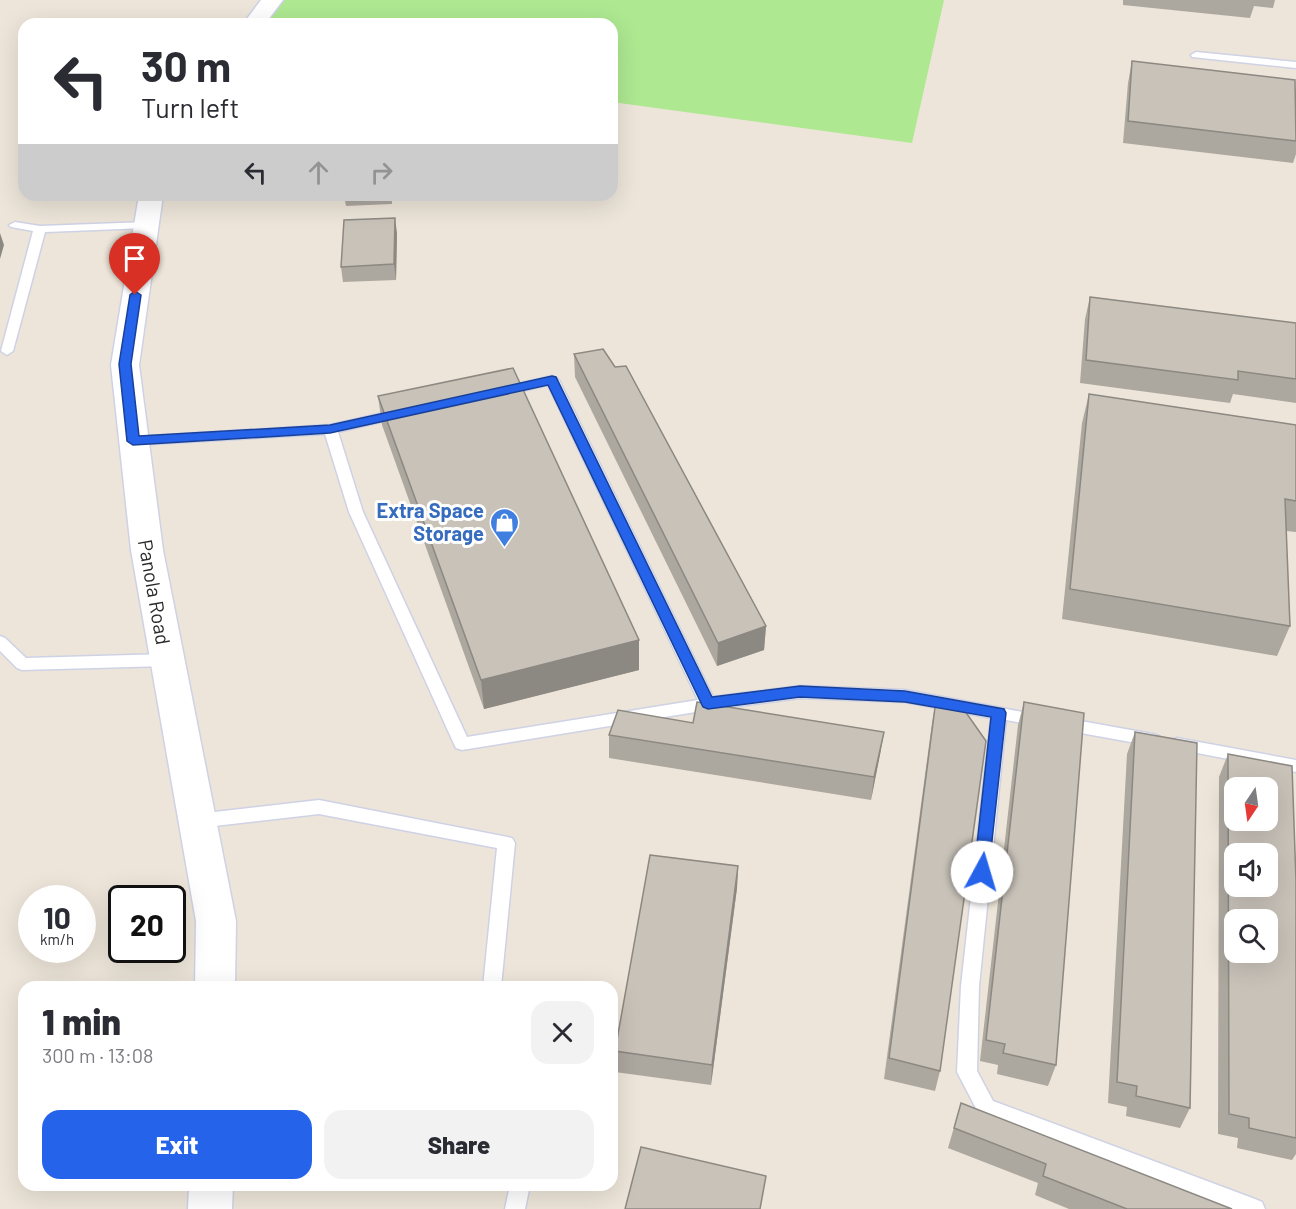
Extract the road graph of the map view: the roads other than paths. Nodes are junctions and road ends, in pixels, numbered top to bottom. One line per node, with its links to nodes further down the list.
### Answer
1 (272, 0): 2 (main road)
2 (258, 18)
3 (1196, 55): 4 (lane)
4 (1296, 65)
5 (148, 210): 7 (lane); 12 (main road, Panola Road)
6 (15, 225): 7 (lane)
7 (40, 229): 8 (lane)
8 (7, 351)
9 (494, 393): 15 (lane)
10 (411, 411): 11 (lane)
11 (330, 429): 12 (lane); 15 (lane)
12 (133, 441): 14 (main road, Panola Road)
13 (0, 642): 14 (lane)
14 (167, 660): 18 (main road, Panola Road)
15 (708, 704): 16 (lane)
16 (999, 713): 17 (lane); 25 (lane)
17 (1296, 766)
18 (197, 821): 19 (main road, Panola Road); 20 (lane)
19 (214, 981)
20 (493, 981)
21 (212, 1191): 23 (main road)
22 (519, 1191): 24 (lane)
23 (210, 1209)
24 (515, 1209)
25 (1256, 1209)

